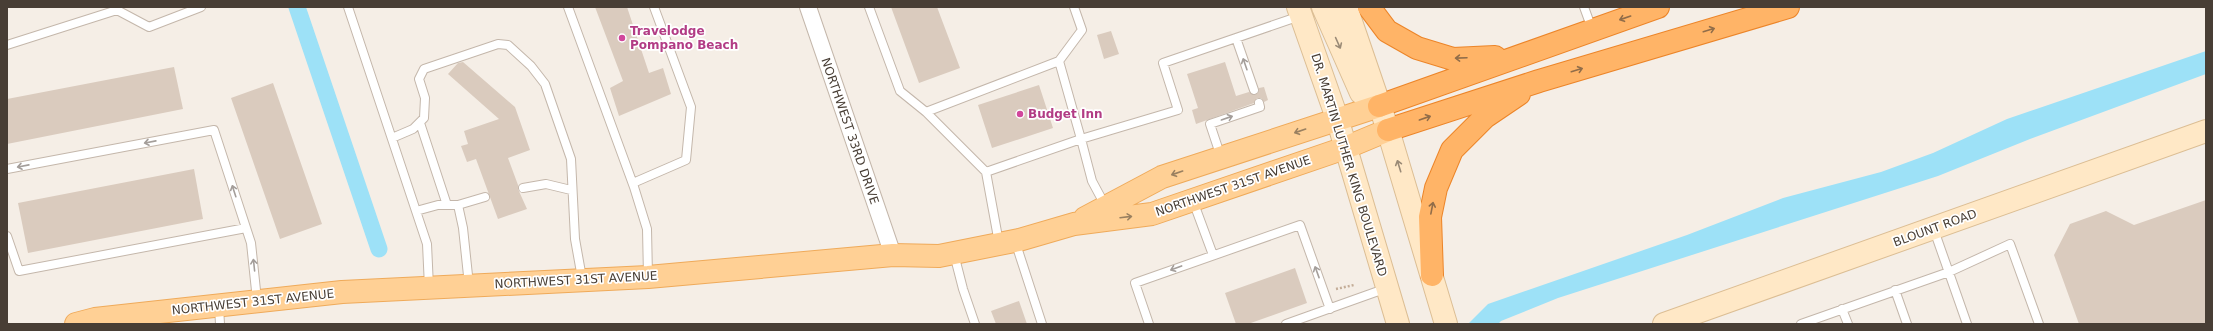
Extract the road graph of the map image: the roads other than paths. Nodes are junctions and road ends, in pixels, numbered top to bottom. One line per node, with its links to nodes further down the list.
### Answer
1 (201, 7): 14 (lane)
2 (348, 7): 30 (lane)
3 (568, 7): 36 (lane)
4 (654, 7): 36 (lane)
5 (808, 7): 51 (street, NORTHWEST 33RD DRIVE)
6 (869, 7): 25 (lane)
7 (1074, 7): 20 (lane)
8 (1323, 7): 24 (main road, one-way to 24)
9 (1346, 7): 24 (main road)
10 (1368, 7): 19 (highway, one-way to 10)
11 (1584, 7): 16 (lane)
12 (1658, 7): 16 (highway, one-way to 16)
13 (1784, 8): 21 (highway, one-way to 13)
14 (117, 9): 18 (lane)
15 (1299, 11): 17 (lane); 26 (main road, DR. MARTIN LUTHER KING BOULEVARD)
16 (1592, 30): 19 (highway)
17 (1236, 38): 22 (lane, one-way to 17); 31 (lane)
18 (7, 45)
19 (1514, 56): 24 (highway)
20 (1059, 61): 25 (lane); 31 (lane)
21 (1539, 81): 28 (highway, one-way to 21); 54 (highway, one-way to 21)
22 (1254, 90)
23 (1259, 104): 33 (lane, one-way to 23)
24 (1379, 106): 26 (main road, NORTHWEST 31ST AVENUE); 28 (main road)
25 (926, 112): 35 (lane)
26 (1337, 118): 32 (main road, DR. MARTIN LUTHER KING BOULEVARD); 33 (main road, NORTHWEST 31ST AVENUE, one-way to 33)
27 (420, 123): 30 (lane); 38 (lane); 41 (lane)
28 (1388, 130): 32 (main road, NORTHWEST 31ST AVENUE); 54 (main road, one-way to 28)
29 (2206, 131): 47 (main road, BLOUNT ROAD)
30 (392, 138): 44 (lane)
31 (1081, 139): 35 (lane); 43 (lane)
32 (1345, 148): 40 (main road, NORTHWEST 31ST AVENUE); 59 (main road, DR. MARTIN LUTHER KING BOULEVARD)
33 (1221, 158): 43 (main road, NORTHWEST 31ST AVENUE, one-way to 43)
34 (7, 169): 46 (lane, one-way to 34)
35 (986, 172): 49 (lane)
36 (633, 183): 55 (lane)
37 (523, 188): 38 (lane)
38 (571, 190): 56 (lane)
39 (485, 197): 42 (lane)
40 (1193, 200): 45 (main road, NORTHWEST 31ST AVENUE, one-way to 40); 52 (lane)
41 (447, 205): 42 (lane); 44 (lane)
42 (458, 205): 57 (lane)
43 (1106, 207): 45 (main road, NORTHWEST 31ST AVENUE)
44 (416, 211): 58 (lane)
45 (1074, 224): 49 (main road, NORTHWEST 31ST AVENUE)
46 (246, 228): 48 (lane); 61 (lane, one-way to 46)
47 (1934, 229): 53 (lane); 72 (main road, BLOUNT ROAD)
48 (7, 236)
49 (1007, 243): 50 (main road, NORTHWEST 31ST AVENUE); 67 (lane)
50 (954, 253): 51 (main road, NORTHWEST 31ST AVENUE); 66 (lane)
51 (893, 255): 55 (main road, NORTHWEST 31ST AVENUE)
52 (1213, 255): 62 (lane, one-way to 52); 68 (lane, one-way to 68)
53 (1950, 272): 60 (lane); 76 (lane); 77 (lane)
54 (1432, 275): 71 (main road)
55 (648, 277): 56 (main road, NORTHWEST 31ST AVENUE)
56 (582, 280): 57 (main road, NORTHWEST 31ST AVENUE)
57 (469, 286): 58 (main road, NORTHWEST 31ST AVENUE)
58 (429, 288): 61 (main road, NORTHWEST 31ST AVENUE)
59 (1387, 288): 62 (lane); 70 (main road, DR. MARTIN LUTHER KING BOULEVARD)
60 (1895, 290): 63 (lane); 75 (lane)
61 (257, 302): 64 (main road, NORTHWEST 31ST AVENUE)
62 (1330, 309): 69 (lane)
63 (1842, 309): 73 (lane); 74 (lane)
64 (219, 315): 65 (main road, NORTHWEST 31ST AVENUE)
65 (76, 324)
66 (975, 324)
67 (1042, 324)
68 (1150, 324)
69 (1286, 324)
70 (1398, 324)
71 (1446, 324)
72 (1664, 324)
73 (1801, 324)
74 (1848, 324)
75 (1907, 324)
76 (1967, 324)
77 (2039, 324)

